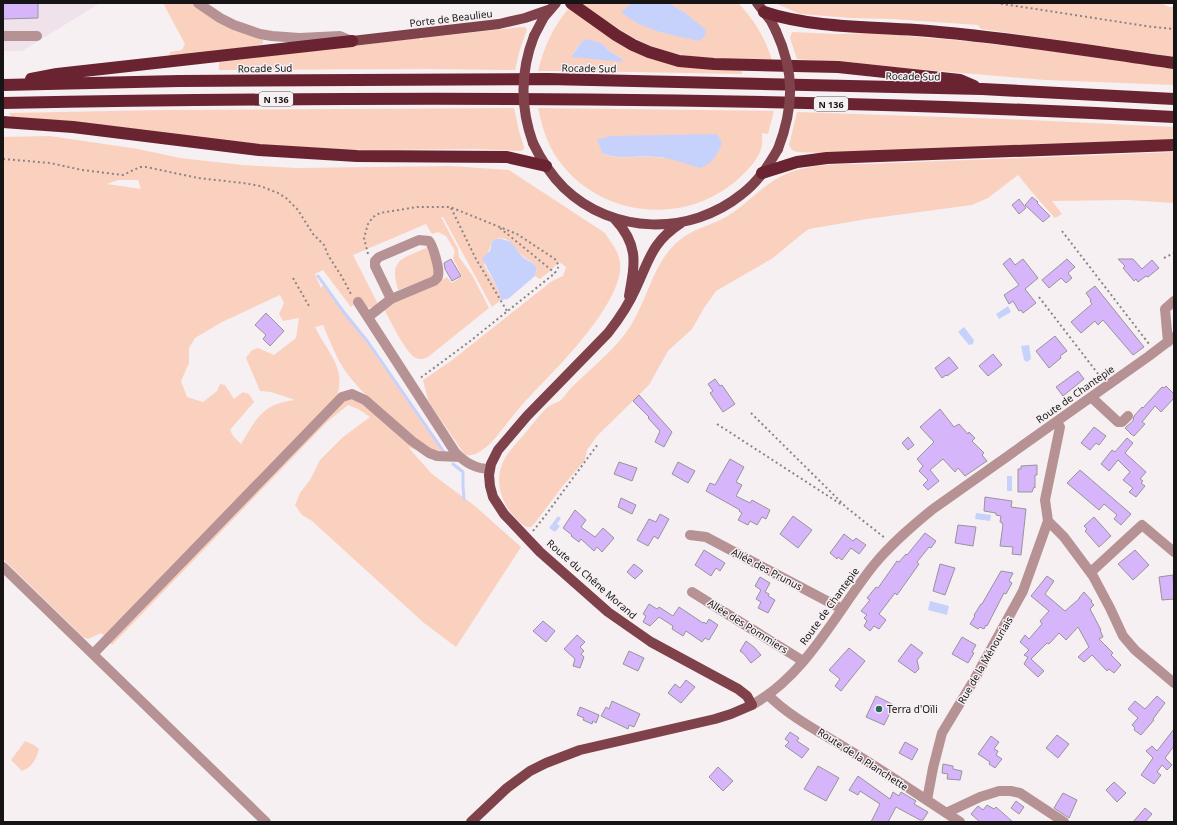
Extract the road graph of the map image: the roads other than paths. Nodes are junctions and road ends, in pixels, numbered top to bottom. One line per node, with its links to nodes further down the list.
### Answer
1 (198, 3): 7 (street)
2 (571, 3): 10 (highway)
3 (553, 6): 7 (main road, Porte de Beaulieu); 16 (main road, bridge)
4 (761, 7): 8 (highway); 17 (main road, bridge)
5 (3, 36): 6 (street)
6 (37, 36)
7 (352, 41): 9 (highway)
8 (1174, 63)
9 (3, 85): 10 (highway, Rocade Sud / N 136)
10 (982, 89): 11 (highway, Rocade Sud / N 136)
11 (1174, 99)
12 (3, 103): 13 (highway, N 136)
13 (1174, 117)
14 (3, 122): 16 (highway)
15 (1174, 145): 17 (highway)
16 (546, 166): 18 (main road)
17 (762, 173): 19 (main road)
18 (614, 218): 19 (main road); 23 (main road, Route du Chêne Morand)
19 (681, 223): 23 (main road, Route du Chêne Morand)
20 (391, 299): 20 (street); 24 (street)
21 (1174, 301): 25 (street)
22 (358, 302): 24 (street)
23 (628, 304): 30 (main road, Route du Chêne Morand)
24 (368, 317): 29 (street)
25 (1171, 339): 26 (street, Route de Chantepie)
26 (1091, 397): 27 (street); 28 (street, Route de Chantepie)
27 (1128, 416)
28 (1057, 422): 31 (street, Rue de la Ménouriais); 37 (street, Route de Chantepie)
29 (460, 458): 30 (street); 38 (street)
30 (490, 469): 42 (main road, Route du Chêne Morand)
31 (1048, 521): 35 (street); 43 (street, Rue de la Ménouriais)
32 (690, 535): 37 (street, Allée des Prunus)
33 (1174, 552): 35 (street)
34 (3, 567): 38 (street)
35 (1091, 572): 40 (street)
36 (692, 592): 39 (street, Allée des Pommiers)
37 (842, 609): 39 (street, Route de Chantepie)
38 (93, 654): 45 (street)
39 (804, 661): 41 (street, Route de Chantepie)
40 (1174, 683)
41 (768, 695): 42 (street, Route de Chantepie); 43 (street, Route de la Planchette)
42 (752, 705): 46 (main road, Route de Chantepie)
43 (927, 800): 44 (street, Route de la Planchette)
44 (945, 817): 47 (street, Route de la Planchette); 48 (street)
45 (266, 822)
46 (471, 822)
47 (960, 822)
48 (1064, 822)

